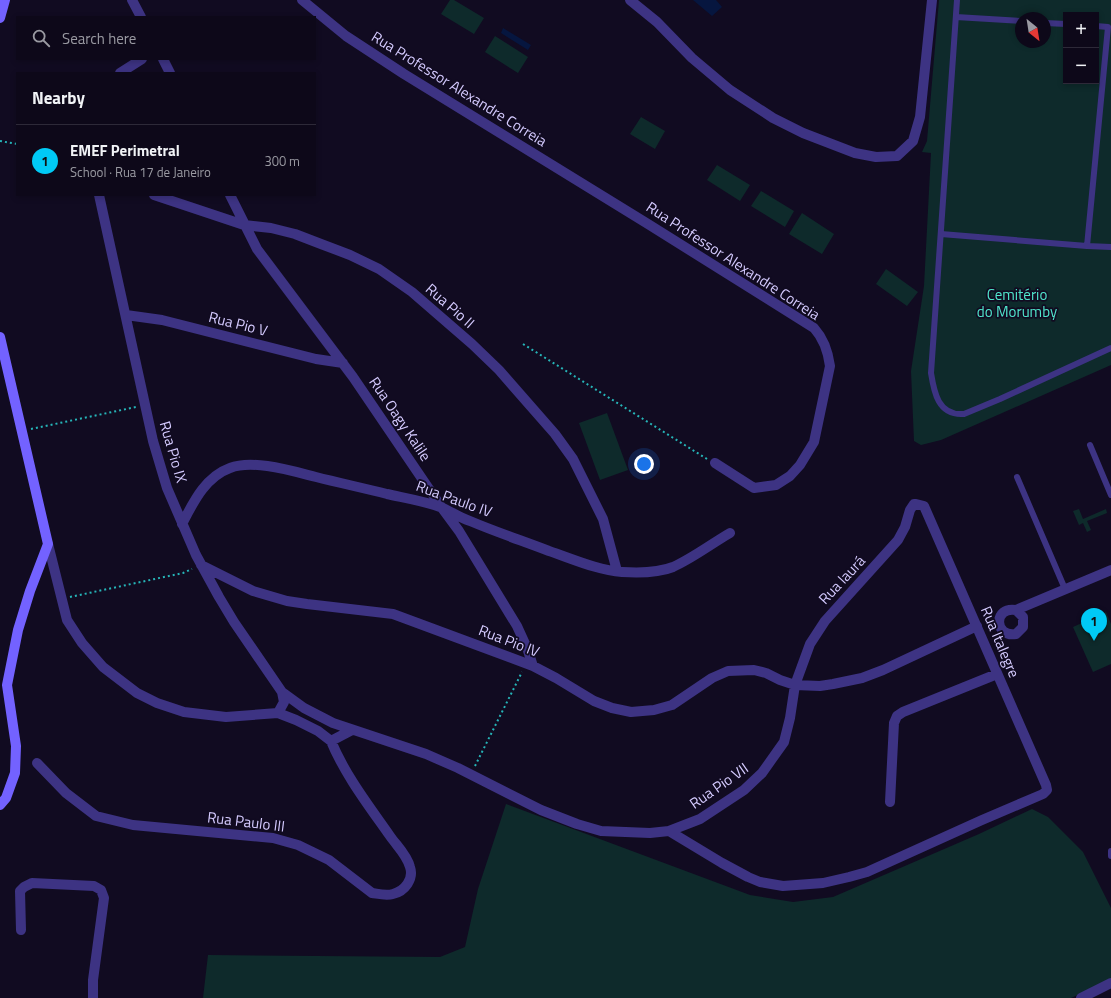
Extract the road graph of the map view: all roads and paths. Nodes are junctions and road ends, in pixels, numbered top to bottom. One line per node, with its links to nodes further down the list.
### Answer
1 (5, 0): 9 (street)
2 (132, 0): 7 (street)
3 (302, 0): 36 (street, Rua Professor Alexandre Correia)
4 (630, 0): 5 (street)
5 (932, 0)
6 (957, 0): 8 (lane)
7 (140, 16)
8 (956, 17): 10 (lane); 25 (lane)
9 (0, 18)
10 (1015, 21)
11 (1051, 23): 12 (lane)
12 (1063, 24)
13 (1099, 26): 14 (lane)
14 (1110, 27): 26 (lane)
15 (140, 60): 17 (street)
16 (164, 60): 18 (street)
17 (122, 72)
18 (170, 72)
19 (0, 141): 20 (path)
20 (16, 144)
21 (99, 196): 28 (street, Rua Pio IX)
22 (157, 196): 24 (street, Rua Pio II)
23 (230, 196): 24 (street, Rua Oagy Kalile)
24 (244, 225): 32 (street, Rua Oagy Kalile); 46 (street, Rua Pio II)
25 (941, 234): 26 (lane); 31 (lane)
26 (1087, 246): 27 (lane)
27 (1111, 247)
28 (126, 315): 32 (street, Rua Pio V); 33 (street, Rua Pio IX)
29 (0, 337): 34 (street)
30 (523, 344): 36 (path)
31 (1111, 348)
32 (343, 363): 40 (street, Rua Oagy Kalile)
33 (145, 406): 34 (path); 41 (street, Rua Pio IX)
34 (22, 431): 43 (street)
35 (1090, 445): 38 (lane)
36 (715, 463)
37 (1017, 477): 47 (lane)
38 (1111, 495)
39 (920, 504): 50 (street, Rua Italegre); 53 (street, Rua Iaurá)
40 (442, 508): 41 (street, Rua Paulo IV); 46 (street, Rua Paulo IV); 51 (street, Rua Oagy Kalile)
41 (182, 524): 44 (street, Rua Pio IX)
42 (730, 533): 46 (street, Rua Paulo IV)
43 (48, 544): 48 (street); 61 (street)
44 (201, 565): 48 (path); 51 (street, Rua Pio IV); 54 (street, Rua Pio IX)
45 (1111, 570): 47 (street)
46 (617, 571)
47 (1065, 589): 49 (street)
48 (62, 599): 55 (street)
49 (1016, 610)
50 (977, 626): 52 (street, Rua Italegre); 53 (street, Rua Pio IV)
51 (530, 665): 53 (street, Rua Pio IV); 59 (path)
52 (997, 674): 60 (street); 62 (street, Rua Italegre)
53 (795, 685): 62 (street, Rua Pio VII)
54 (282, 692): 55 (street); 56 (street, Rua Pio IX)
55 (278, 713): 57 (street)
56 (352, 730): 57 (street); 59 (street, Rua Pio IX)
57 (331, 741): 58 (street, Rua Paulo III)
58 (37, 764)
59 (471, 775): 62 (street, Rua Pio VII)
60 (890, 802)
61 (0, 805)
62 (670, 831)
63 (1111, 851): 64 (lane)
64 (1111, 856)
65 (21, 930): 67 (street)
66 (1111, 983): 68 (street)
67 (92, 998)
68 (1080, 998)

